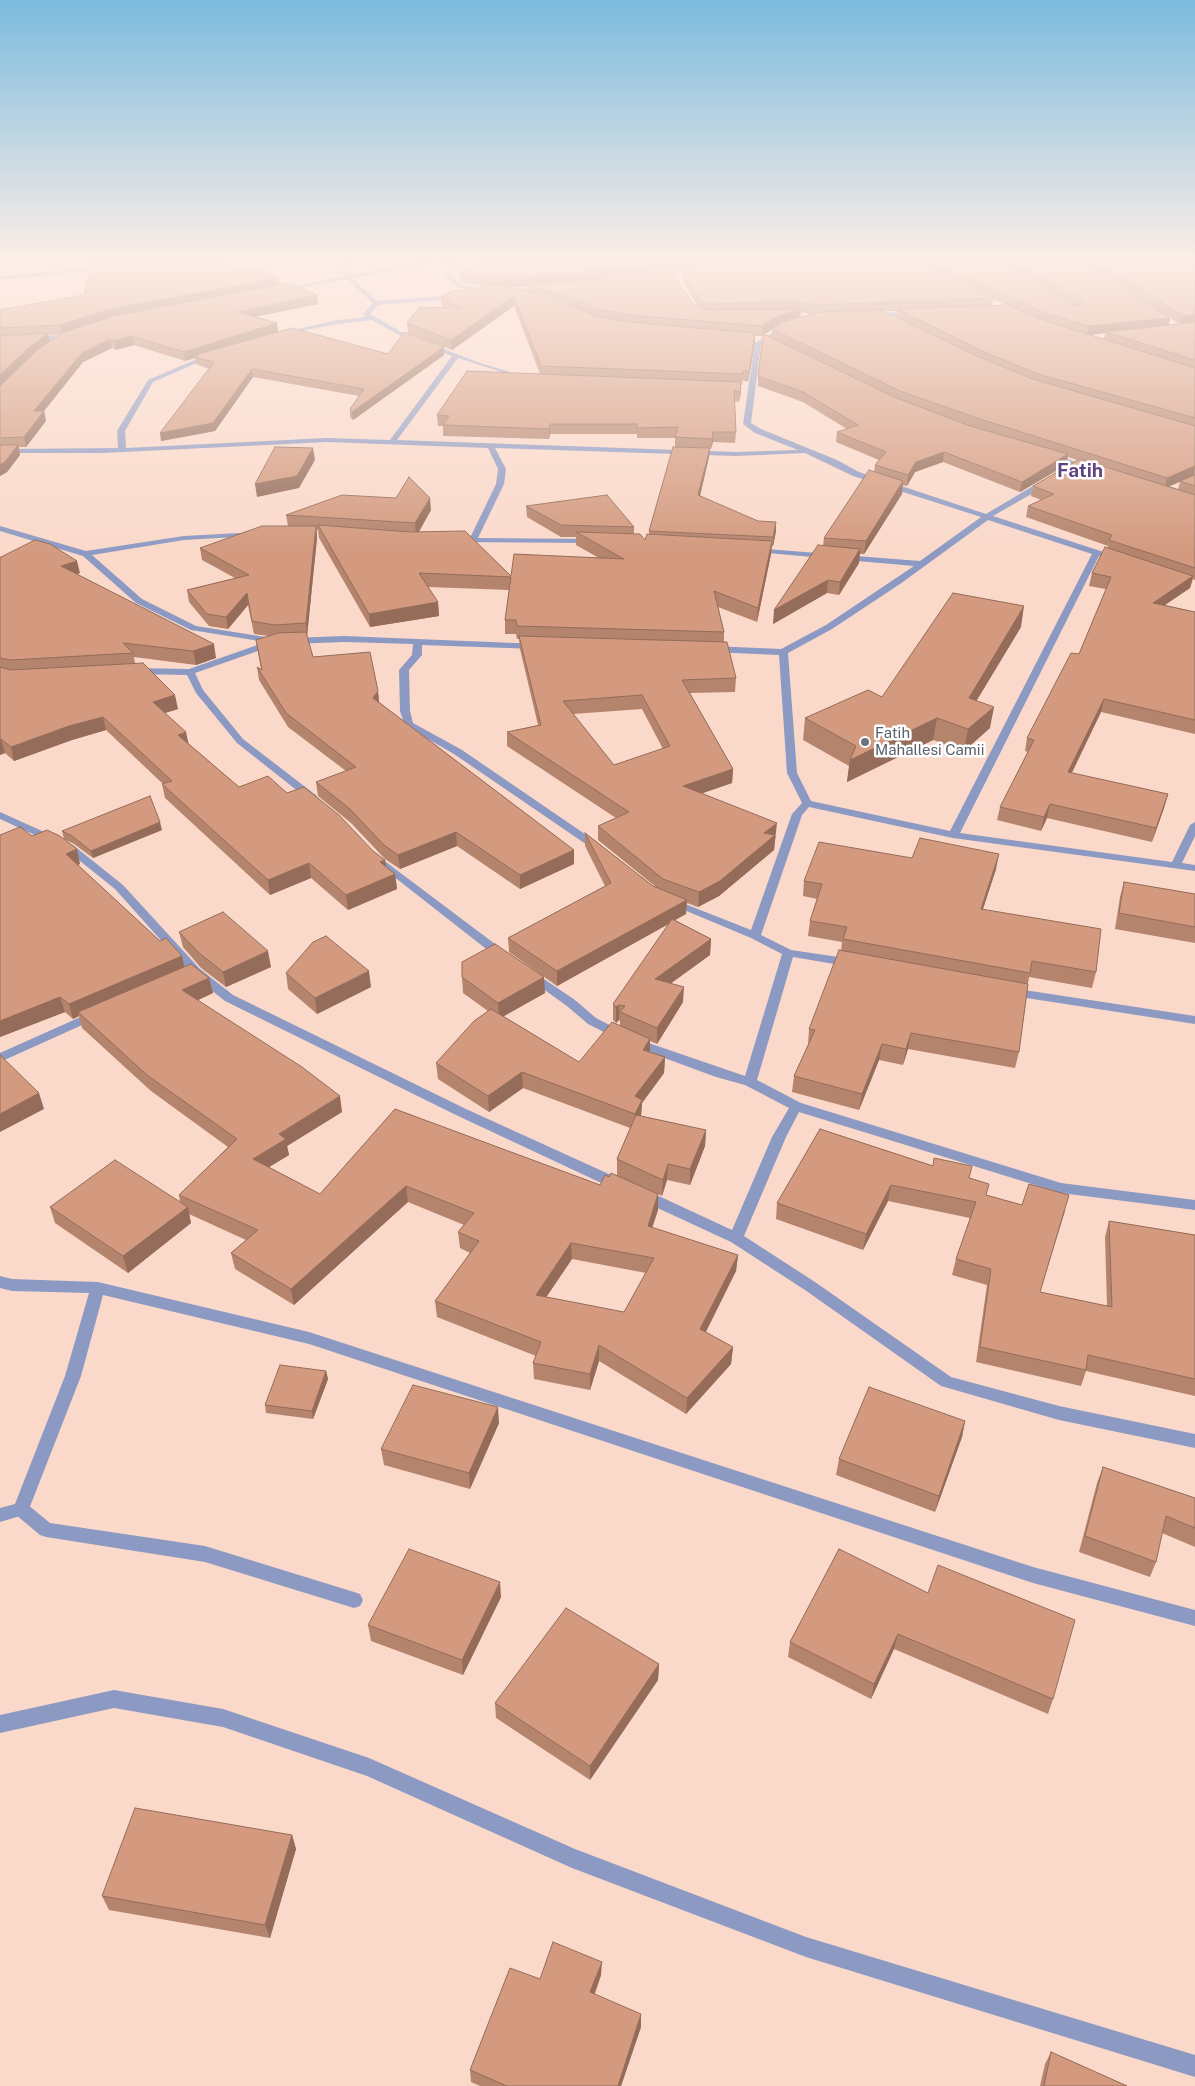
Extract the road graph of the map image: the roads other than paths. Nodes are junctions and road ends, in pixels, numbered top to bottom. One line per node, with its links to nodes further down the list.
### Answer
1 (205, 358): 11 (street)
2 (454, 358): 8 (street)
3 (464, 358): 5 (street)
4 (756, 358): 7 (street)
5 (524, 377)
6 (743, 389): 7 (street)
7 (752, 389): 12 (street)
8 (391, 443): 9 (street); 11 (street)
9 (491, 447): 12 (street); 20 (street)
10 (0, 450): 11 (street)
11 (122, 450)
12 (807, 452): 16 (street)
13 (1042, 453): 14 (street)
14 (1087, 467)
15 (1052, 478): 16 (street)
16 (986, 517): 23 (street); 26 (street)
17 (0, 528): 24 (street)
18 (267, 533): 24 (street)
19 (445, 540): 20 (street)
20 (473, 540): 21 (street)
21 (601, 541)
22 (750, 549): 26 (street)
23 (1096, 553): 25 (street); 38 (street)
24 (86, 554): 27 (street)
25 (1123, 561)
26 (923, 564): 31 (street)
27 (278, 641): 28 (street); 33 (street)
28 (418, 642): 29 (street); 40 (street)
29 (543, 646)
30 (700, 649): 31 (street)
31 (783, 652): 34 (street)
32 (128, 671): 33 (street)
33 (190, 672): 35 (street)
34 (807, 803): 38 (street); 44 (street)
35 (319, 804)
36 (0, 815): 54 (street)
37 (1195, 825): 41 (street)
38 (953, 835): 41 (street)
39 (366, 848): 51 (street)
40 (604, 852)
41 (1176, 865): 42 (street)
42 (1195, 868)
43 (658, 897): 44 (street)
44 (755, 936): 45 (street)
45 (788, 953): 46 (street); 51 (street)
46 (867, 965)
47 (1002, 990): 49 (street)
48 (104, 1011): 50 (street)
49 (1195, 1020)
50 (0, 1058)
51 (750, 1082): 52 (street)
52 (796, 1106): 53 (street); 54 (street)
53 (1195, 1205)
54 (736, 1238): 57 (street)
55 (0, 1282): 56 (street)
56 (98, 1288): 58 (street); 61 (street)
57 (1195, 1441)
58 (21, 1509): 59 (street); 60 (street)
59 (0, 1515)
60 (354, 1600)
61 (1195, 1618)
62 (0, 1724): 63 (street)
63 (1195, 2066)

